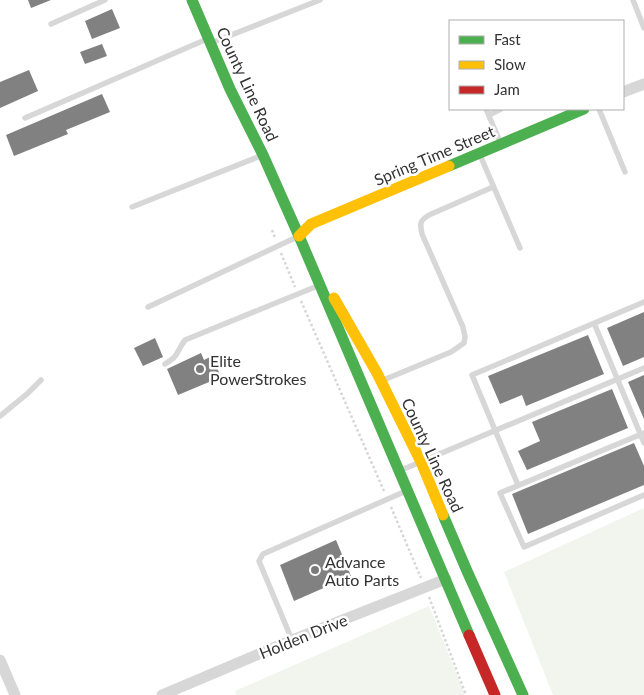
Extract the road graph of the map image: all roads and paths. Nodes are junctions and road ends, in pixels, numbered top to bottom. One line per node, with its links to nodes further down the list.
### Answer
1 (105, 0): 5 (lane)
2 (192, 0): 7 (main road, County Line Road)
3 (320, 0): 7 (lane)
4 (633, 0): 6 (lane)
5 (51, 24)
6 (644, 28)
7 (210, 41): 13 (lane); 16 (main road, County Line Road)
8 (644, 84): 9 (street)
9 (624, 92)
10 (582, 110): 14 (main road, Spring Time Street)
11 (599, 110): 17 (lane)
12 (487, 112): 14 (lane)
13 (25, 118)
14 (501, 144): 15 (main road, Spring Time Street)
15 (479, 153): 18 (lane); 21 (main road, Spring Time Street)
16 (263, 155): 19 (lane); 21 (main road, County Line Road)
17 (626, 172)
18 (493, 187): 23 (lane); 33 (lane)
19 (132, 207)
20 (272, 230): 22 (path)
21 (299, 236): 22 (lane); 24 (main road, County Line Road); 33 (main road, County Line Road)
22 (278, 246): 25 (path); 27 (lane)
23 (520, 248)
24 (320, 285): 25 (lane); 39 (main road, County Line Road)
25 (298, 294): 29 (lane); 43 (path)
26 (644, 302): 28 (lane)
27 (148, 307)
28 (594, 323): 31 (lane); 35 (lane)
29 (165, 364)
30 (644, 368): 31 (lane)
31 (617, 379): 35 (lane); 36 (lane)
32 (41, 380): 34 (lane)
33 (380, 381): 38 (main road, County Line Road)
34 (0, 416)
35 (495, 431): 38 (lane); 40 (lane)
36 (642, 433): 37 (lane); 40 (lane)
37 (644, 443)
38 (421, 462): 39 (lane); 52 (main road, County Line Road)
39 (399, 471): 41 (main road, County Line Road)
40 (518, 485): 42 (lane)
41 (408, 491): 43 (lane); 44 (main road, County Line Road)
42 (644, 495)
43 (388, 499): 45 (path); 46 (lane)
44 (446, 579): 45 (street, Holden Drive); 51 (main road, County Line Road)
45 (425, 587): 46 (street, Holden Drive); 50 (path)
46 (292, 640): 49 (street, Holden Drive)
47 (0, 660): 48 (street)
48 (15, 695)
49 (162, 695)
50 (466, 695)
51 (495, 695)
52 (523, 695)

